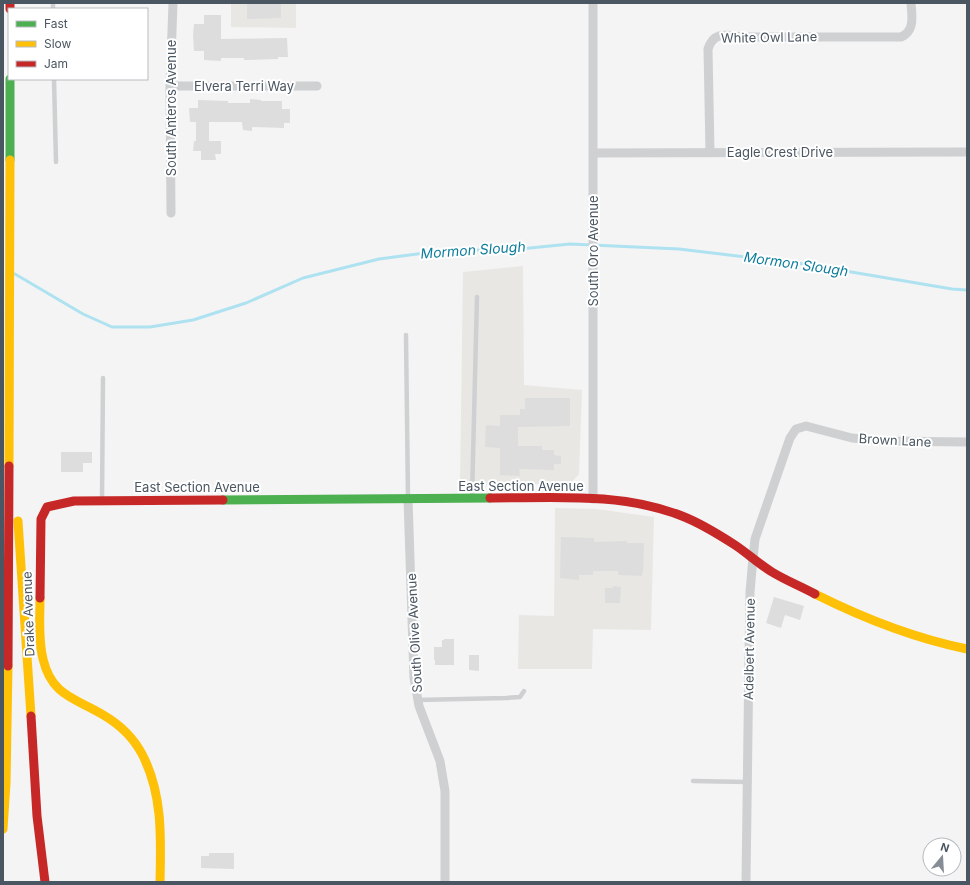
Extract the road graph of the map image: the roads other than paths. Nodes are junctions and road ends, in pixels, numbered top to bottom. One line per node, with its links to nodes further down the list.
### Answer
1 (173, 3): 6 (street, South Anteros Avenue)
2 (593, 3): 10 (street, South Oro Avenue)
3 (911, 3): 8 (street, White Owl Lane)
4 (10, 80): 16 (main road)
5 (54, 80): 11 (lane)
6 (170, 86): 7 (street, Elvera Terri Way); 12 (street, South Anteros Avenue)
7 (317, 86)
8 (710, 152): 9 (street, Eagle Crest Drive); 10 (street, Eagle Crest Drive)
9 (967, 152)
10 (593, 153): 21 (street, South Oro Avenue)
11 (56, 162)
12 (171, 213)
13 (477, 297): 20 (lane)
14 (406, 335): 19 (lane)
15 (103, 378): 22 (lane)
16 (9, 408): 30 (main road); 31 (main road)
17 (800, 427): 18 (street, Brown Lane); 24 (street, Adelbert Avenue)
18 (967, 442)
19 (408, 499): 20 (main road, East Section Avenue); 22 (main road, East Section Avenue); 27 (street, South Olive Avenue)
20 (472, 499): 21 (main road, East Section Avenue)
21 (593, 499): 24 (main road, East Section Avenue)
22 (102, 501): 23 (main road, East Section Avenue)
23 (44, 511): 32 (main road, Drake Avenue)
24 (753, 558): 25 (main road, East Section Avenue); 29 (street, Adelbert Avenue)
25 (967, 649)
26 (524, 691): 27 (lane)
27 (418, 700): 33 (street, South Olive Avenue)
28 (693, 781): 29 (lane)
29 (747, 782): 34 (street, Adelbert Avenue)
30 (3, 829)
31 (45, 882)
32 (160, 882)
33 (445, 882)
34 (746, 882)

